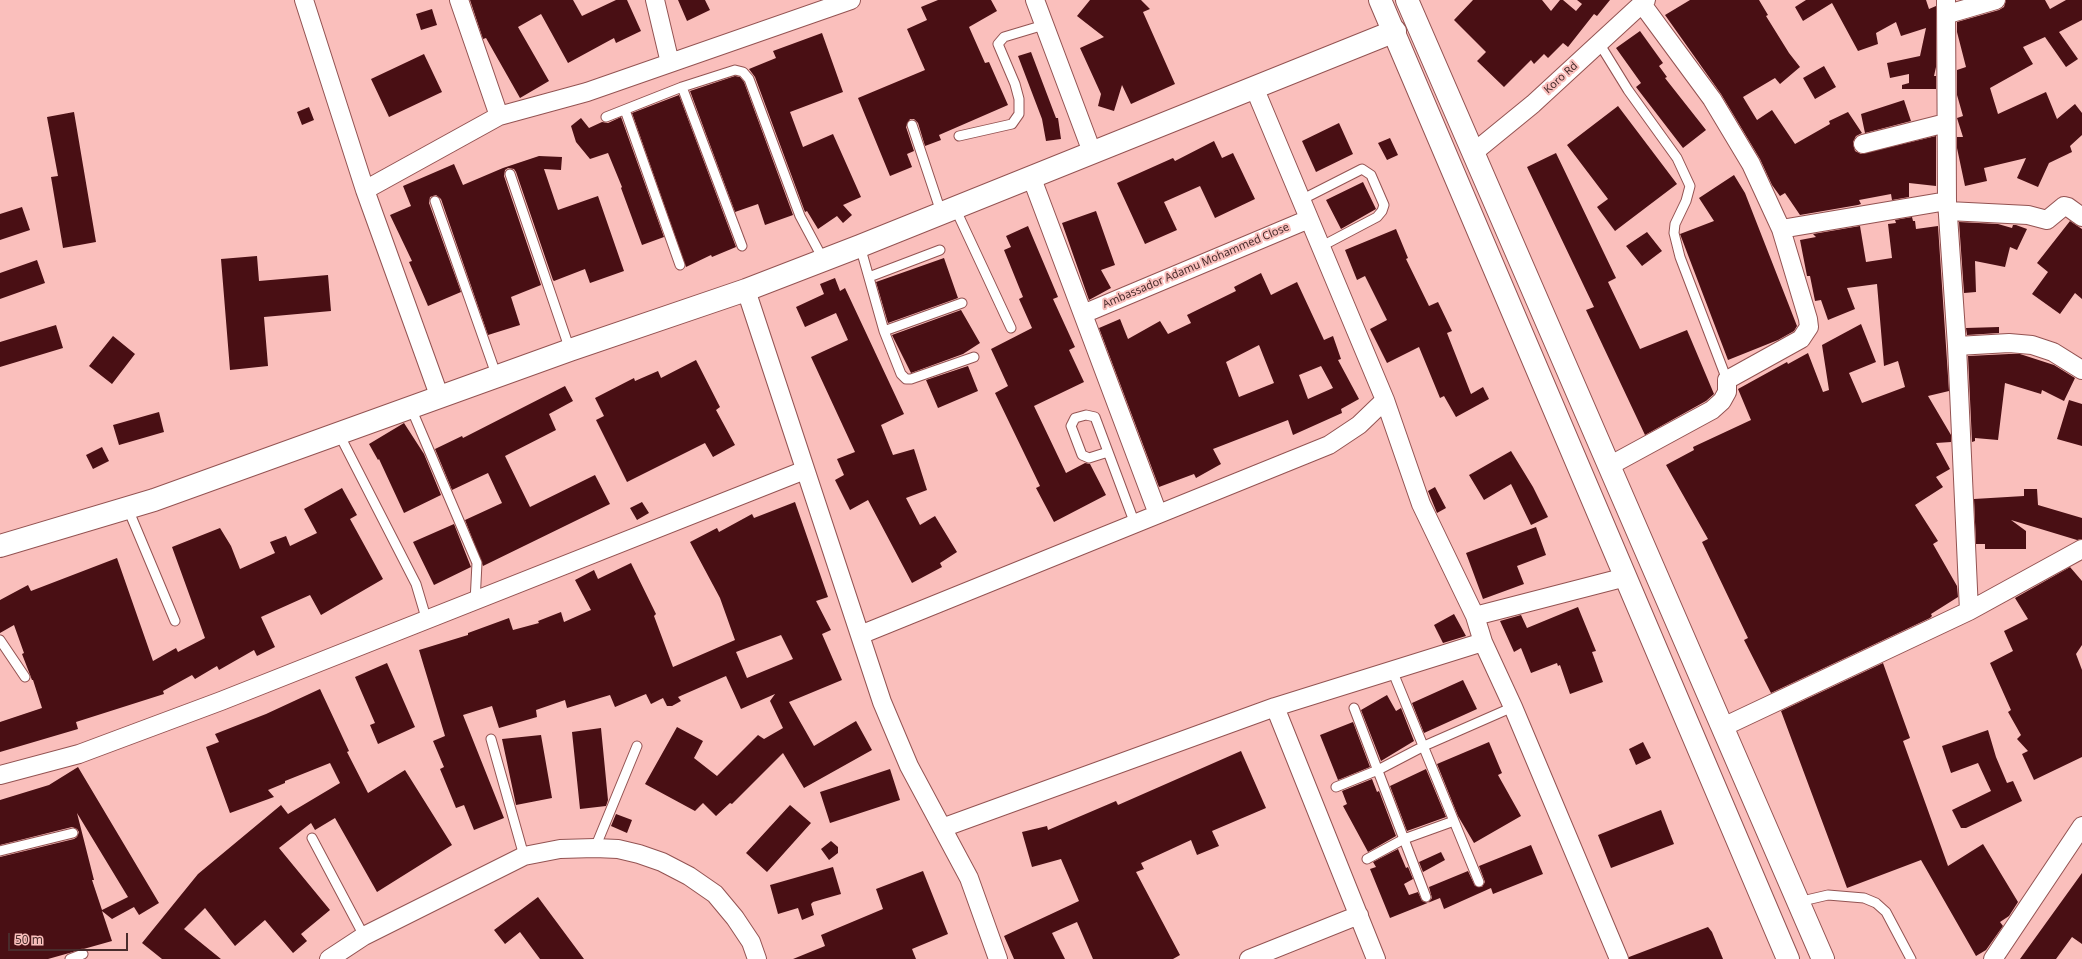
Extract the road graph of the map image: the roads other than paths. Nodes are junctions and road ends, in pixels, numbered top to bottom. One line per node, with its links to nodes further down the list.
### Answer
1 (304, 0): 28 (street)
2 (459, 0): 18 (street)
3 (655, 0): 14 (street)
4 (851, 0): 14 (street)
5 (1034, 0): 11 (street)
6 (1380, 0): 12 (main road)
7 (1407, 0): 25 (main road)
8 (1996, 0): 10 (street)
9 (1644, 2): 13 (street, Koro Rd); 35 (street)
10 (1947, 7): 20 (street)
11 (1044, 25): 22 (lane); 24 (street)
12 (1395, 31): 16 (main road); 66 (main road)
13 (1599, 43): 25 (street, Koro Rd); 53 (lane)
14 (670, 63): 18 (street)
15 (682, 87): 17 (lane); 36 (lane); 40 (lane)
16 (1254, 87): 24 (main road); 29 (street)
17 (625, 110): 19 (lane); 41 (lane)
18 (499, 116): 28 (street)
19 (606, 117)
20 (1946, 123): 23 (street); 31 (street)
21 (912, 125): 32 (lane)
22 (959, 136)
23 (1863, 144)
24 (1092, 152): 27 (main road)
25 (1473, 153): 59 (main road)
26 (510, 174): 49 (lane)
27 (1030, 176): 32 (main road); 45 (street)
28 (365, 190): 54 (street)
29 (1303, 199): 34 (street); 38 (lane)
30 (435, 201): 52 (lane)
31 (1947, 206): 33 (street); 35 (street); 48 (street)
32 (948, 209): 37 (main road); 46 (lane)
33 (2082, 217)
34 (1309, 219): 38 (street); 45 (street, Ambassador Adamu Mohammed Close)
35 (1781, 229): 53 (street)
36 (742, 246)
37 (860, 246): 40 (main road); 42 (lane)
38 (1322, 246): 55 (street)
39 (940, 250): 42 (lane)
40 (823, 259): 43 (main road)
41 (680, 265)
42 (869, 277): 47 (lane)
43 (746, 290): 49 (main road); 60 (street)
44 (962, 303): 47 (lane)
45 (1082, 314): 62 (street)
46 (1011, 328)
47 (884, 331): 50 (lane)
48 (1957, 346): 51 (street); 68 (street)
49 (570, 350): 52 (main road)
50 (974, 357)
51 (2082, 370)
52 (497, 377): 54 (main road)
53 (1727, 380): 59 (street)
54 (440, 398): 56 (main road)
55 (1385, 400): 62 (street); 69 (street)
56 (411, 408): 57 (main road); 67 (lane)
57 (339, 434): 61 (main road); 71 (lane)
58 (1108, 452): 58 (lane); 63 (lane)
59 (1609, 466): 80 (main road)
60 (805, 470): 67 (street); 72 (street)
61 (128, 509): 64 (main road); 70 (lane)
62 (1158, 514): 63 (street)
63 (1135, 524): 72 (street)
64 (0, 546)
65 (2082, 549): 68 (street)
66 (1626, 578): 69 (street); 110 (main road)
67 (475, 602): 71 (street)
68 (1968, 611): 80 (street)
69 (1475, 616): 74 (street)
70 (175, 621)
71 (427, 621): 85 (street)
72 (860, 635): 89 (street)
73 (0, 640): 76 (lane)
74 (1483, 642): 75 (street); 78 (street)
75 (1392, 670): 77 (street); 83 (lane)
76 (25, 677)
77 (1275, 707): 89 (street); 100 (street)
78 (1513, 707): 83 (lane); 109 (street)
79 (1354, 708): 84 (lane)
80 (1723, 727): 99 (main road)
81 (491, 739): 95 (lane)
82 (637, 746): 93 (lane)
83 (1424, 746): 84 (lane); 87 (lane)
84 (1378, 770): 86 (lane); 92 (lane)
85 (0, 775)
86 (1336, 787)
87 (1454, 821): 92 (lane); 97 (lane)
88 (2082, 826): 113 (street)
89 (942, 828): 106 (street)
90 (73, 833): 94 (lane)
91 (312, 838): 101 (lane)
92 (1404, 839): 96 (lane); 98 (lane)
93 (595, 848): 95 (street); 105 (street)
94 (0, 851)
95 (524, 856): 101 (street)
96 (1367, 859)
97 (1479, 882)
98 (1426, 897)
99 (1798, 902): 111 (main road); 112 (lane)
100 (1359, 915): 107 (street); 108 (street)
101 (364, 936): 104 (street)
102 (83, 954): 103 (lane)
103 (70, 959)
104 (329, 959)
105 (757, 959)
106 (998, 959)
107 (1249, 959)
108 (1376, 959)
109 (1619, 959)
110 (1788, 959)
111 (1822, 959)
112 (1911, 959)
113 (1993, 959)

